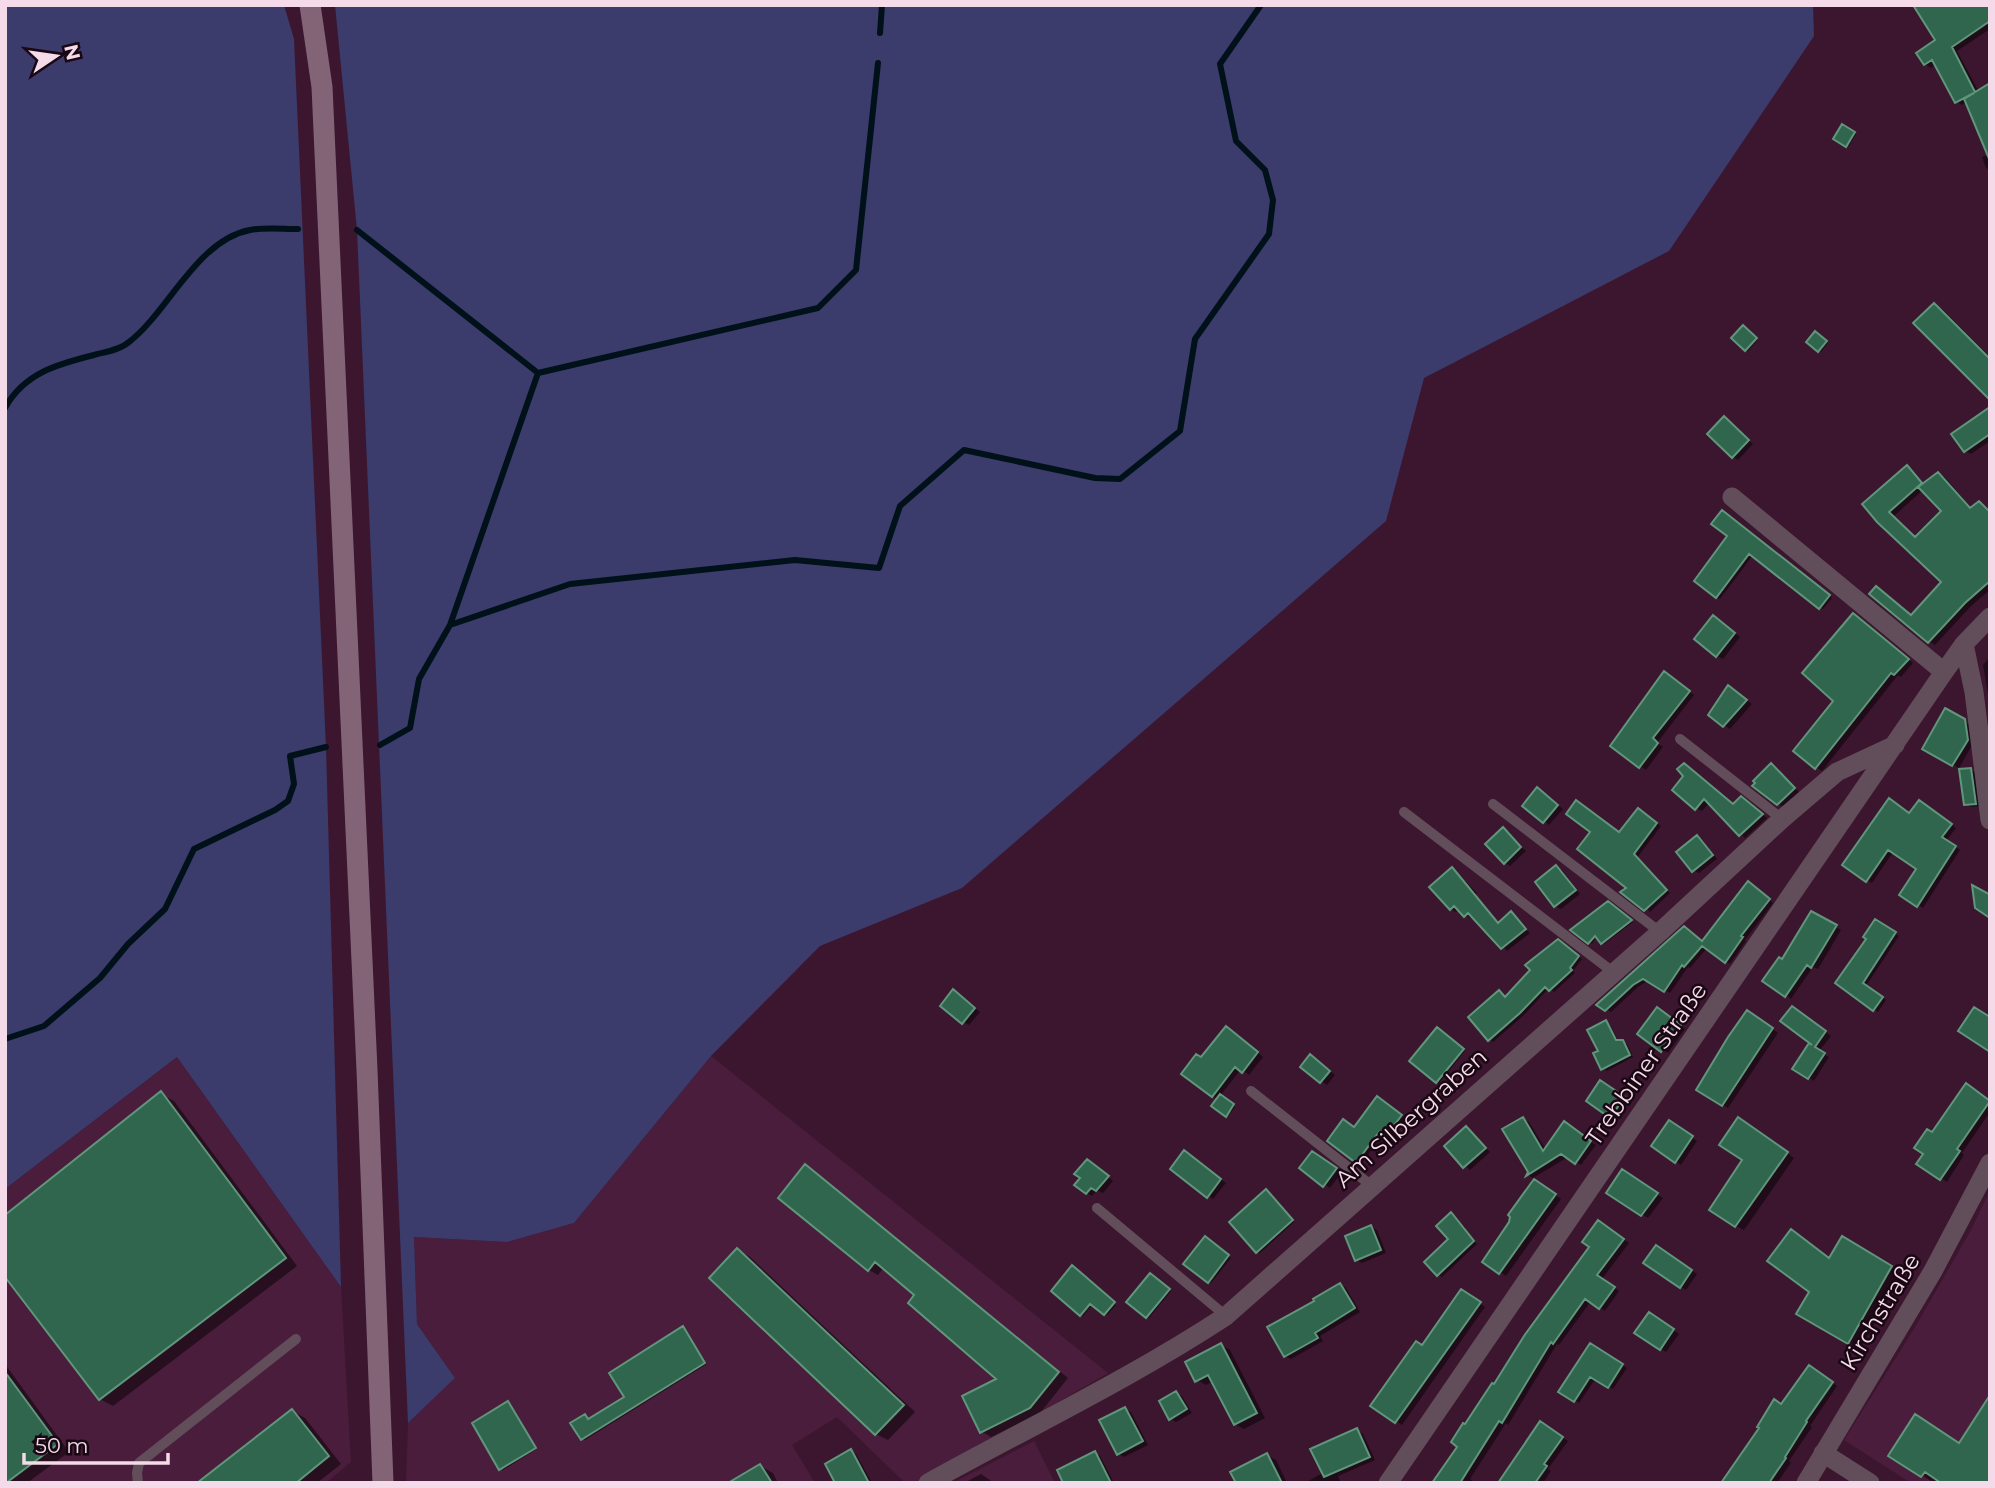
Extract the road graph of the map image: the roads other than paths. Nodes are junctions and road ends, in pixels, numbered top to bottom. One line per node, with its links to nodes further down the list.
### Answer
1 (310, 5): 22 (main road)
2 (1732, 497): 5 (street)
3 (1990, 617): 4 (street, Trebbiner Straße)
4 (1964, 644): 5 (street, Trebbiner Straße); 11 (street)
5 (1944, 671): 7 (street, Trebbiner Straße)
6 (1680, 739): 10 (lane)
7 (1895, 745): 10 (street, Am Silbergraben); 24 (street, Trebbiner Straße)
8 (1493, 804): 12 (lane)
9 (1404, 812): 13 (lane)
10 (1782, 819): 12 (street, Am Silbergraben)
11 (1990, 820)
12 (1660, 932): 13 (street, Am Silbergraben)
13 (1613, 972): 16 (street, Am Silbergraben)
14 (1251, 1090): 16 (lane)
15 (1990, 1163): 20 (street, Kirchstraße)
16 (1371, 1185): 18 (street, Am Silbergraben)
17 (1097, 1208): 18 (lane)
18 (1226, 1316): 23 (street, Am Silbergraben)
19 (296, 1339): 21 (lane)
20 (1823, 1453): 25 (street, Kirchstraße); 26 (street)
21 (137, 1482)
22 (383, 1483)
23 (928, 1483)
24 (1388, 1483)
25 (1806, 1483)
26 (1870, 1483)

